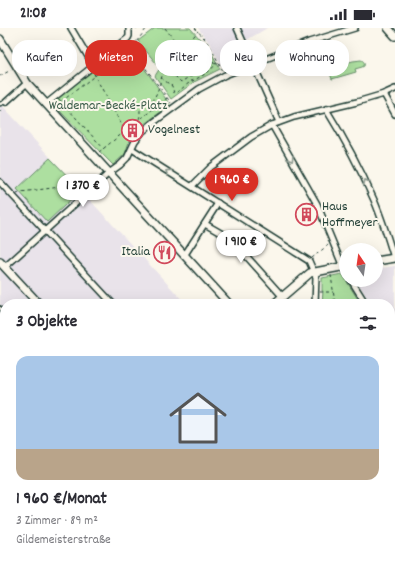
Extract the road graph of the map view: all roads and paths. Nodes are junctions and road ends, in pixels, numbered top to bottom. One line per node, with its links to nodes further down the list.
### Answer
1 (72, 28): 18 (street)
2 (129, 28): 11 (street)
3 (147, 28): 14 (path)
4 (165, 28): 15 (path)
5 (195, 28): 9 (path)
6 (237, 28): 17 (street)
7 (355, 28): 20 (street)
8 (388, 28): 10 (street)
9 (198, 31): 16 (path); 23 (path)
10 (395, 36)
11 (127, 38): 13 (street)
12 (0, 39): 21 (street)
13 (124, 40)
14 (137, 40)
15 (174, 40)
16 (191, 40)
17 (242, 40)
18 (85, 51)
19 (212, 58): 22 (path)
20 (267, 58)
21 (12, 59)
22 (213, 64): 23 (path); 35 (path)
23 (219, 64)
24 (12, 70): 27 (path)
25 (85, 71): 40 (street)
26 (147, 71): 37 (path)
27 (0, 76)
28 (23, 76): 36 (street)
29 (95, 76): 43 (path); 53 (path)
30 (174, 76): 31 (path)
31 (191, 76): 35 (path)
32 (223, 76): 46 (street)
33 (258, 76): 51 (street)
34 (161, 78): 35 (path); 37 (path)
35 (192, 81)
36 (27, 82): 42 (street); 45 (street)
37 (159, 87): 41 (path); 50 (path)
38 (395, 89): 39 (street)
39 (384, 94): 47 (street); 49 (street)
40 (56, 95): 43 (path); 45 (street)
41 (167, 98): 46 (path); 50 (path)
42 (6, 102): 44 (lane)
43 (62, 102): 48 (path); 55 (path)
44 (0, 104)
45 (46, 104): 48 (street)
46 (173, 107): 54 (street)
47 (326, 109): 51 (street); 68 (street, one-way to 47)
48 (51, 110): 56 (street)
49 (395, 114)
50 (139, 119): 53 (path)
51 (279, 122): 52 (street)
52 (272, 125): 59 (street); 65 (street, one-way to 65)
53 (125, 131): 54 (path); 55 (path)
54 (133, 146): 57 (street); 59 (street, one-way to 54)
55 (104, 149): 56 (path)
56 (94, 157): 57 (street)
57 (109, 173): 61 (street); 67 (street)
58 (0, 182): 60 (street)
59 (192, 186): 62 (street)
60 (13, 196): 61 (path); 64 (street)
61 (82, 198): 64 (street)
62 (218, 203): 63 (street); 70 (street)
63 (205, 224): 67 (street); 79 (street)
64 (46, 231): 74 (street); 81 (street)
65 (333, 240): 66 (street); 70 (path)
66 (339, 254)
67 (184, 256): 82 (street)
68 (394, 258): 69 (street)
69 (383, 260)
70 (309, 261): 75 (street)
71 (0, 262): 74 (street)
72 (339, 268): 73 (street)
73 (330, 269): 75 (street); 78 (path)
74 (3, 270): 80 (street)
75 (314, 272): 77 (street); 79 (street)
76 (355, 287): 86 (street)
77 (315, 292): 78 (path); 84 (street)
78 (333, 292): 85 (path)
79 (282, 296): 83 (street)
80 (34, 299)
81 (108, 299)
82 (223, 299)
83 (279, 299)
84 (315, 299)
85 (334, 299)
86 (363, 299)

